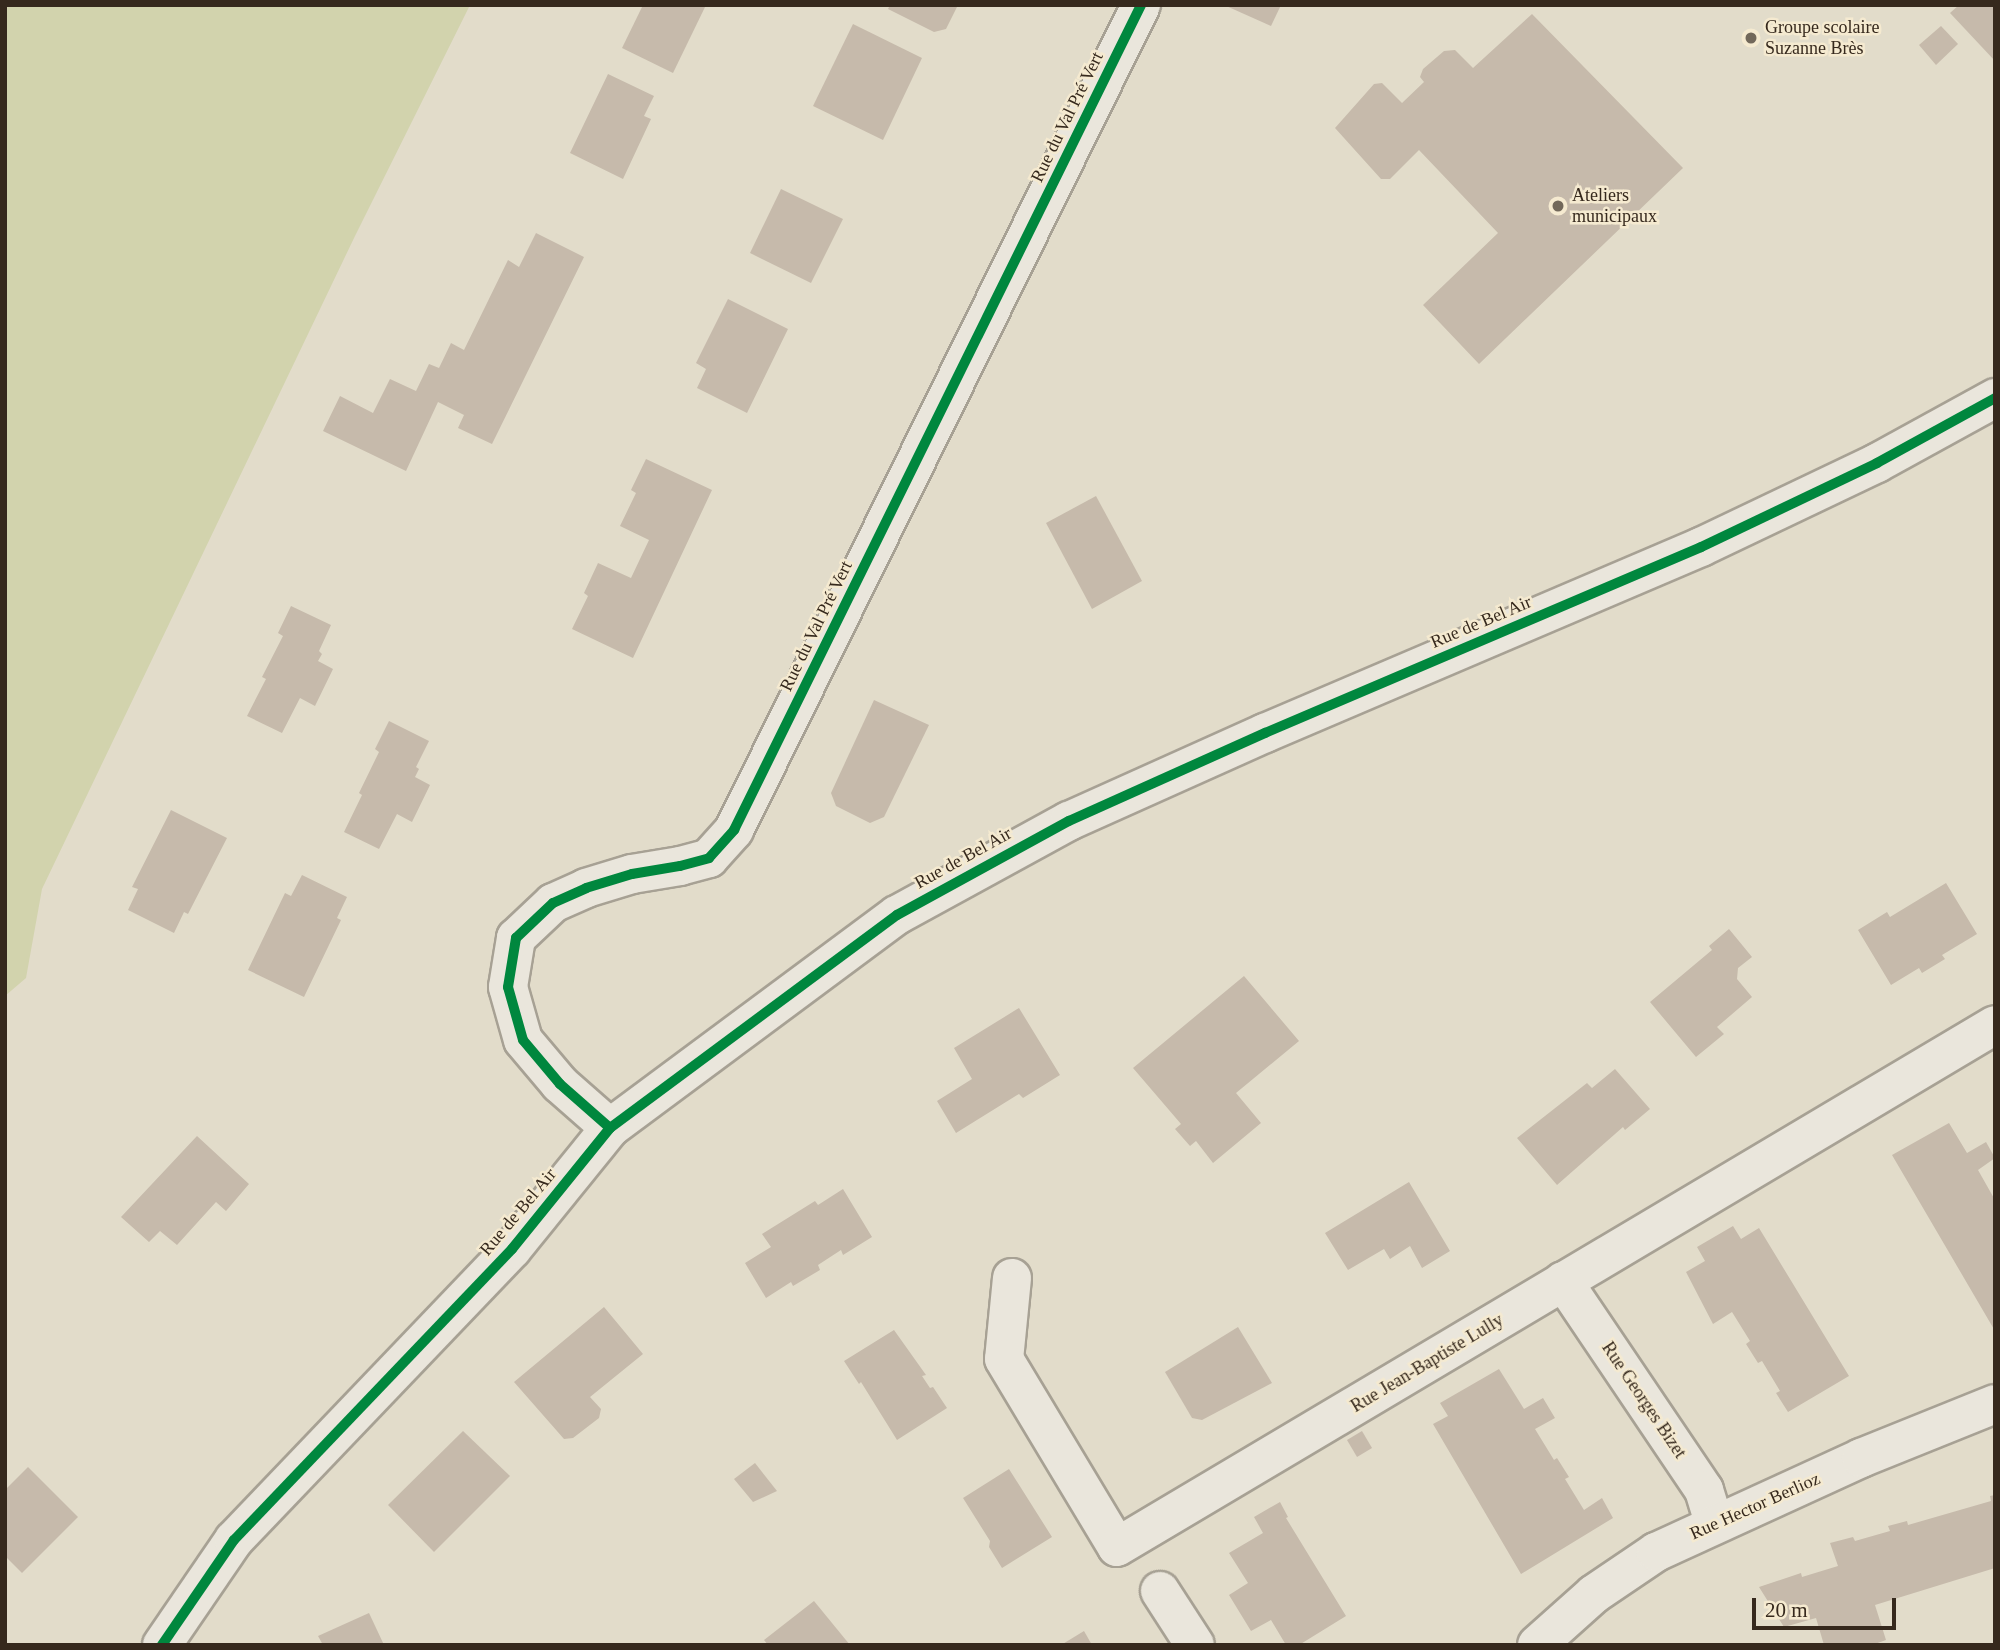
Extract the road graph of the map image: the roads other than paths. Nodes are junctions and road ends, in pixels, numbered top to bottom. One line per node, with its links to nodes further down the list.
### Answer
1 (1141, 5): 4 (street, Rue du Val Pré Vert)
2 (1995, 398): 4 (street, Rue de Bel Air)
3 (1995, 1025): 6 (street, Rue Jean-Baptiste Lully)
4 (610, 1128): 10 (street, Rue de Bel Air)
5 (1012, 1278): 6 (street, Rue Jean-Baptiste Lully)
6 (1563, 1281): 8 (street, Rue Georges Bizet)
7 (1995, 1404): 8 (street, Rue Hector Berlioz)
8 (1714, 1523): 12 (street, Rue Hector Berlioz)
9 (1160, 1591): 11 (street)
10 (162, 1645)
11 (1195, 1645)
12 (1537, 1645)

